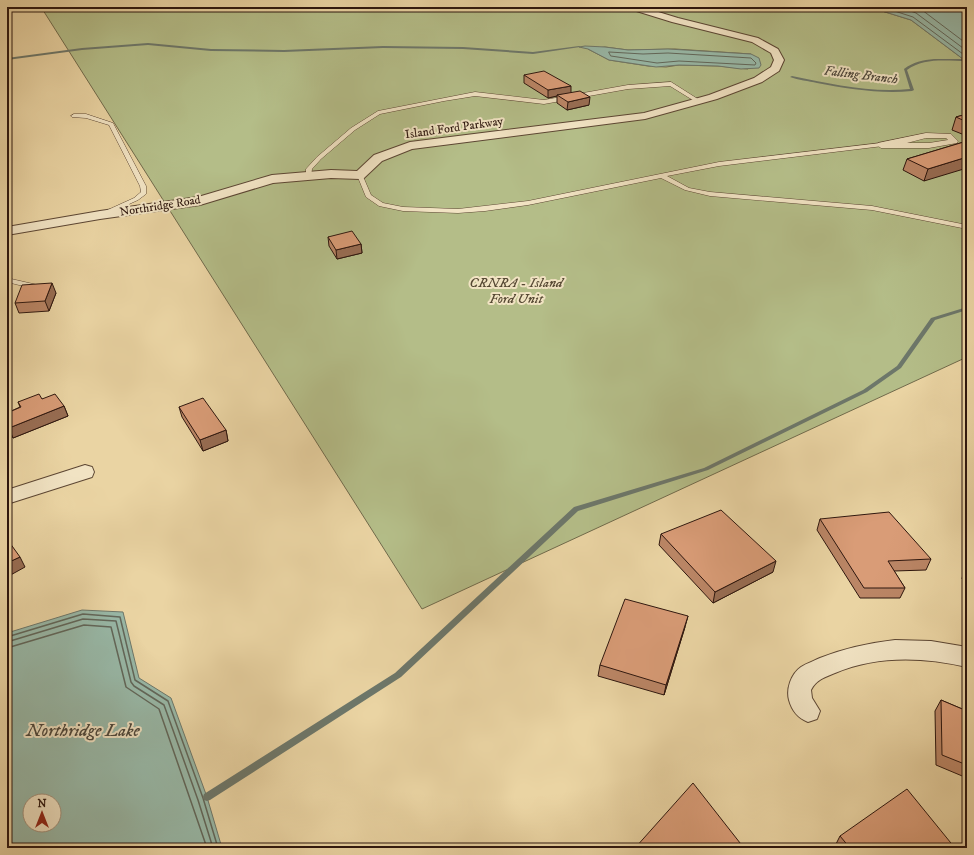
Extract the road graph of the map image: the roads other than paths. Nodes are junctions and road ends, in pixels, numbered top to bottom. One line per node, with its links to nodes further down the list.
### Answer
1 (633, 7): 2 (street, Island Ford Parkway)
2 (698, 101): 5 (street, Island Ford Parkway); 6 (lane)
3 (74, 116): 8 (lane)
4 (883, 145): 4 (street); 7 (lane)
5 (360, 174): 6 (street, Northridge Road); 7 (lane)
6 (309, 175): 8 (street, Northridge Road)
7 (662, 176): 9 (lane)
8 (100, 215): 10 (street, Northridge Road)
9 (967, 227)
10 (7, 232)
11 (7, 280): 12 (lane)
12 (39, 288)
13 (85, 472): 14 (street)
14 (7, 497)
15 (967, 658): 16 (street)
16 (808, 711)

